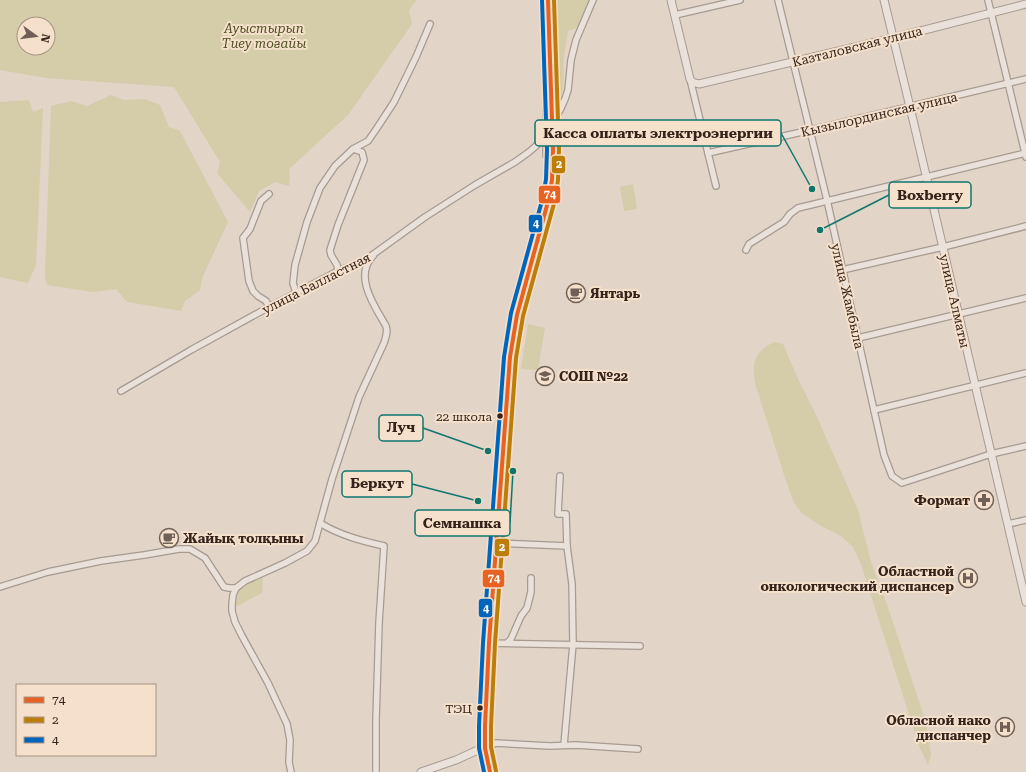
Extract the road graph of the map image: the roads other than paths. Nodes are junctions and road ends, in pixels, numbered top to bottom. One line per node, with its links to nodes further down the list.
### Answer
1 (548, 0): 47 (main road, bridge)
2 (594, 0): 28 (street, улица Балластная)
3 (671, 0): 10 (street)
4 (740, 0): 10 (street)
5 (778, 0): 13 (street, улица Жамбыла)
6 (884, 0): 12 (street, улица Алматы)
7 (988, 0): 9 (street)
8 (1026, 4): 9 (street, Казталовская улица)
9 (991, 13): 12 (street, Казталовская улица); 16 (street)
10 (675, 15): 14 (street)
11 (430, 24): 19 (street)
12 (893, 38): 13 (street, Казталовская улица); 17 (street, улица Алматы)
13 (793, 61): 14 (street, Казталовская улица); 18 (street, улица Жамбыла)
14 (690, 79): 20 (street)
15 (1026, 79): 16 (street, Кызылординская улица)
16 (1008, 84): 17 (street, Кызылординская улица); 21 (street)
17 (910, 107): 18 (street, Кызылординская улица); 22 (street, улица Алматы)
18 (810, 131): 20 (street, Кызылординская улица); 25 (street, улица Жамбыла)
19 (353, 149): 31 (street); 32 (street)
20 (708, 154): 23 (street)
21 (1026, 155): 22 (street)
22 (926, 177): 25 (street); 27 (street, улица Алматы)
23 (716, 186)
24 (268, 194): 34 (street)
25 (827, 200): 29 (street); 30 (street, улица Жамбыла)
26 (1026, 226): 27 (street)
27 (943, 247): 30 (street); 35 (street, улица Алматы)
28 (380, 249): 31 (street, улица Балластная); 45 (street)
29 (746, 250)
30 (842, 270): 36 (street, улица Жамбыла)
31 (338, 271): 32 (street, улица Балластная)
32 (296, 293): 34 (street, улица Балластная)
33 (1026, 298): 35 (street)
34 (269, 307): 39 (street, улица Балластная)
35 (958, 314): 36 (street); 38 (street, улица Алматы)
36 (858, 338): 40 (street, улица Жамбыла)
37 (1026, 373): 38 (street)
38 (975, 386): 40 (street); 42 (street, улица Алматы)
39 (121, 392)
40 (874, 410): 42 (street, улица Жамбыла)
41 (1026, 446): 42 (street)
42 (991, 454): 46 (street, улица Алматы)
43 (560, 476): 48 (street)
44 (1026, 520): 46 (street)
45 (320, 523): 51 (street); 61 (street)
46 (1008, 524): 52 (street, улица Алматы)
47 (494, 543): 48 (street); 53 (main road); 58 (main road)
48 (567, 546): 55 (street)
49 (531, 578): 54 (street)
50 (0, 587): 51 (street)
51 (236, 588): 60 (street)
52 (1025, 597)
53 (489, 643): 54 (street); 58 (main road)
54 (507, 643): 55 (street)
55 (573, 644): 56 (street); 57 (street)
56 (640, 646)
57 (564, 745): 58 (street); 59 (street)
58 (483, 749): 62 (street); 63 (main road); 64 (main road)
59 (638, 749)
60 (291, 772)
61 (376, 772)
62 (423, 772)
63 (485, 772)
64 (490, 772)

